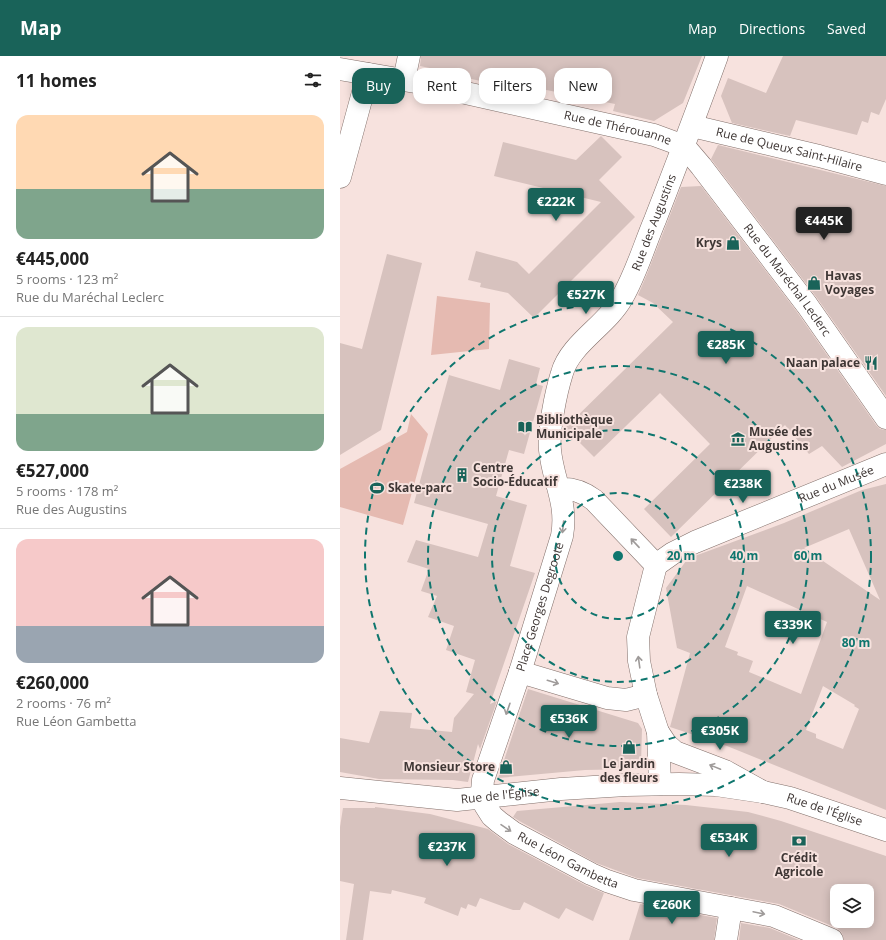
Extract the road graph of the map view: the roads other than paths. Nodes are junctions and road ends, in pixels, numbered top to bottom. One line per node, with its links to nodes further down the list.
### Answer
1 (409, 56): 5 (street)
2 (717, 56): 8 (street, Rue des Augustins)
3 (340, 69): 4 (street, Rue de Thérouanne)
4 (352, 71)
5 (405, 75)
6 (405, 80): 9 (street, Rue de Thérouanne)
7 (360, 104): 11 (street)
8 (692, 126): 9 (street, Rue des Augustins); 10 (street, Rue de Queux Saint-Hilaire)
9 (684, 146): 12 (street, Rue du Maréchal Leclerc); 14 (street, Rue des Augustins)
10 (886, 174)
11 (340, 177)
12 (886, 418)
13 (886, 464): 15 (street, Rue du Musée)
14 (559, 488): 15 (street, one-way to 14); 16 (street, Place Georges Degroote, one-way to 16)
15 (656, 565): 17 (street, one-way to 15)
16 (520, 672): 17 (street, Place Georges Degroote, one-way to 17); 22 (street, one-way to 22)
17 (646, 695): 18 (street, Rue de l'Église)
18 (658, 732): 19 (street, Rue de l'Église); 21 (street, Rue de l'Église, one-way to 18)
19 (660, 784): 21 (street, Rue de l'Église); 22 (street, Rue de l'Église)
20 (340, 788): 22 (street, Rue de l'Église)
21 (763, 792): 23 (street, Rue de l'Église)
22 (483, 798): 24 (street, Rue Léon Gambetta, one-way to 24)
23 (886, 830)
24 (731, 908): 25 (street); 26 (street, Rue Léon Gambetta, one-way to 26)
25 (726, 940)
26 (832, 940)

